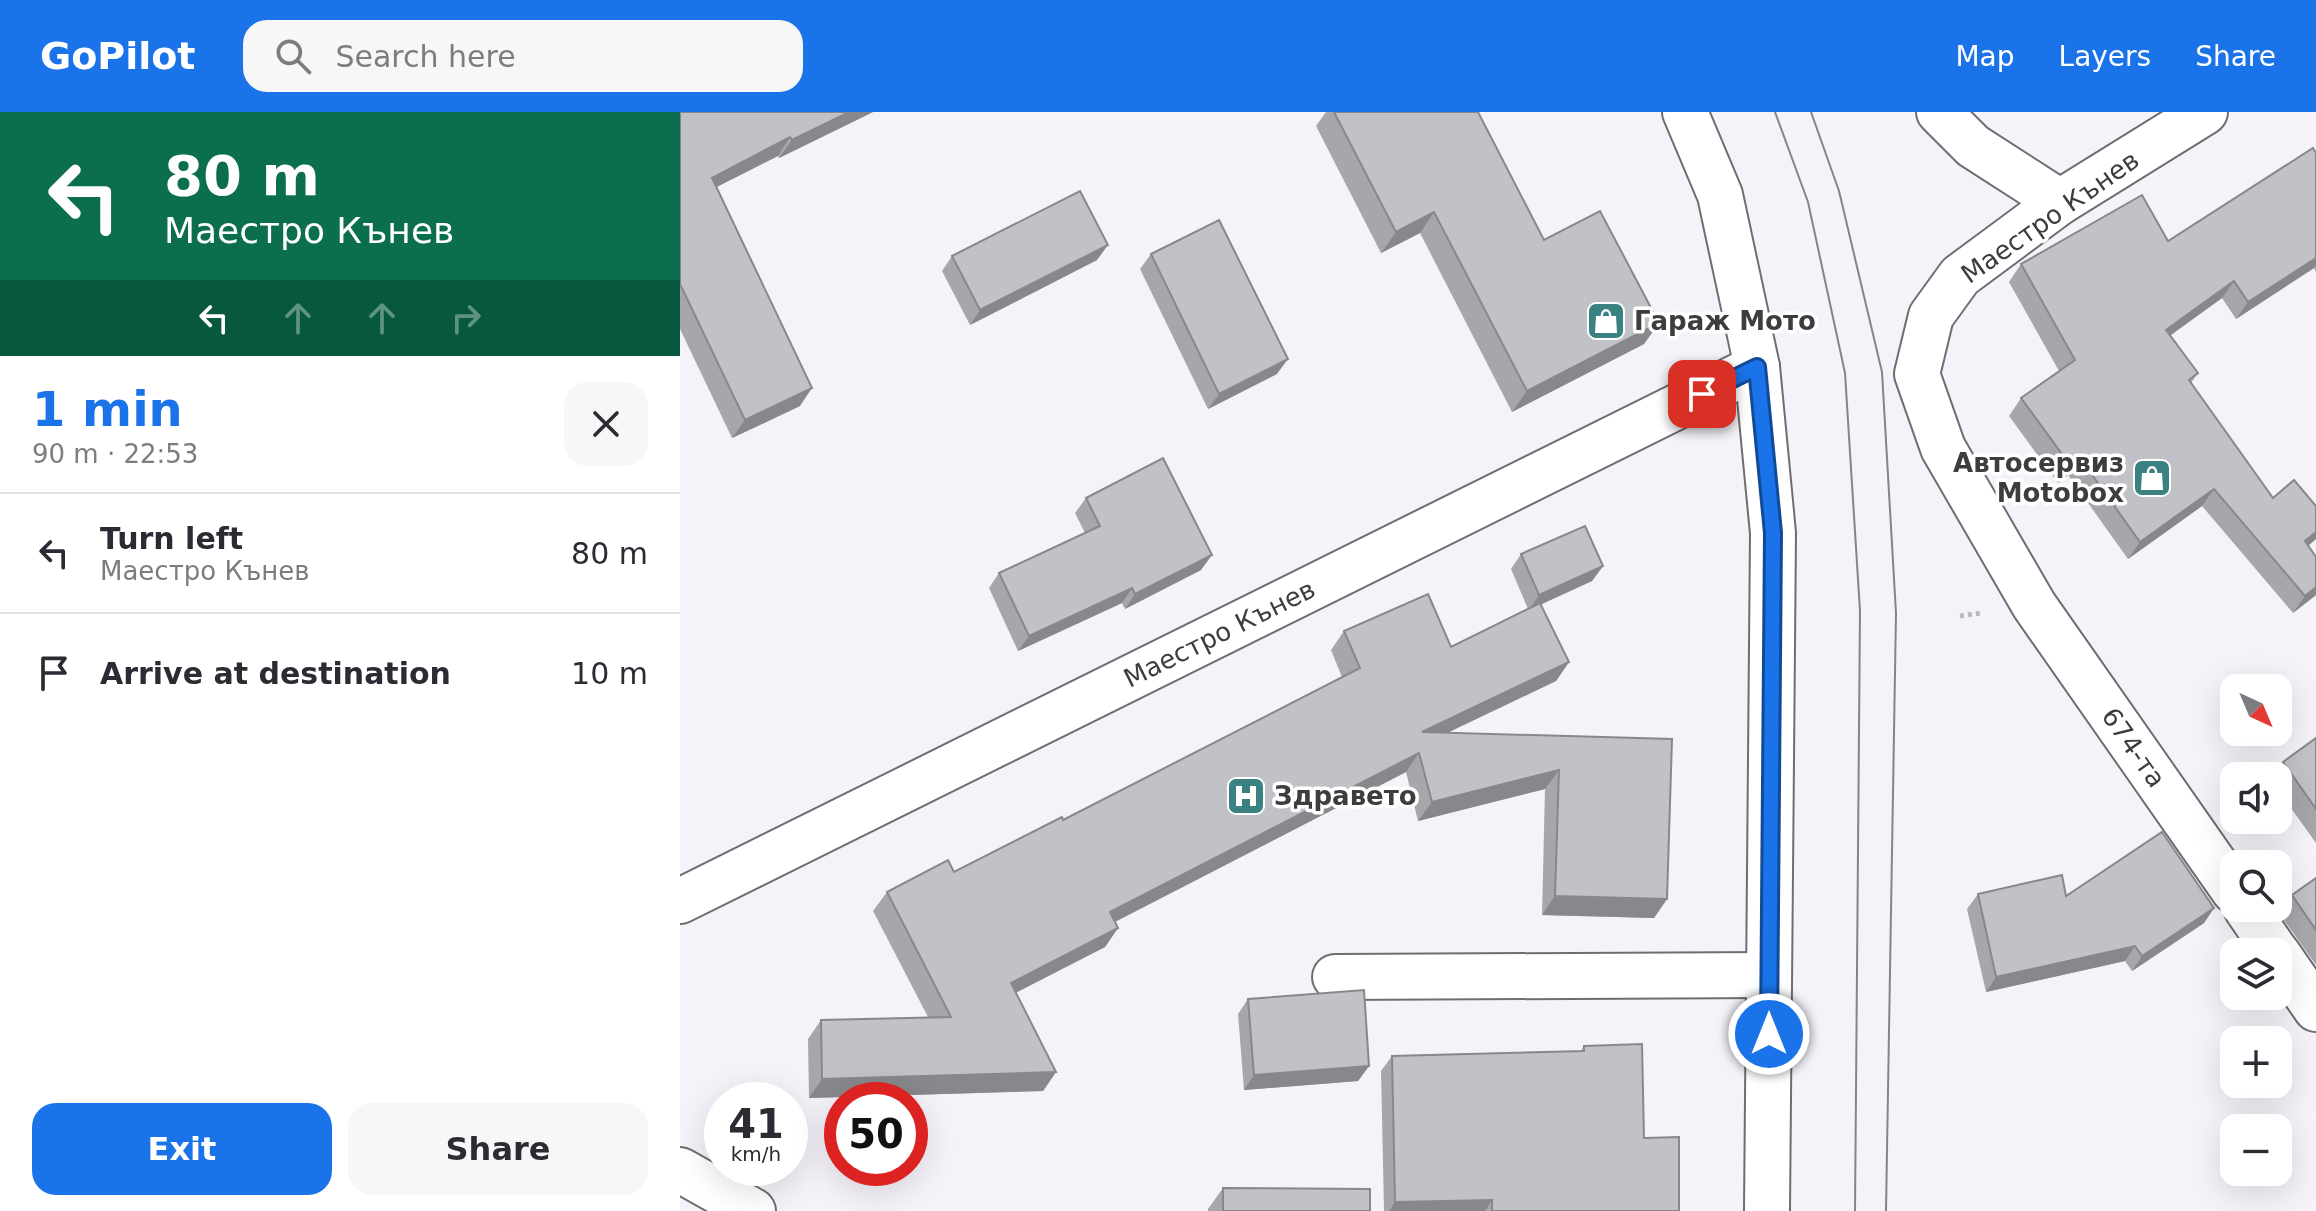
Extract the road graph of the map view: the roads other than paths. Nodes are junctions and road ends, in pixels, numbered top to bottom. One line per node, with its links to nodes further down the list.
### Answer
1 (1685, 112): 5 (street)
2 (1939, 112): 4 (street)
3 (2205, 112): 4 (street, Маестро Кънев)
4 (2060, 202): 6 (street, Маестро Кънев)
5 (1757, 367): 8 (street, Маестро Кънев); 9 (street)
6 (2034, 605): 7 (street, 674-та)
7 (2220, 871)
8 (680, 901)
9 (1769, 975): 11 (street); 15 (street)
10 (2292, 975): 12 (street)
11 (1335, 977)
12 (2316, 1009)
13 (680, 1170): 14 (street)
14 (753, 1211)
15 (1767, 1211)

